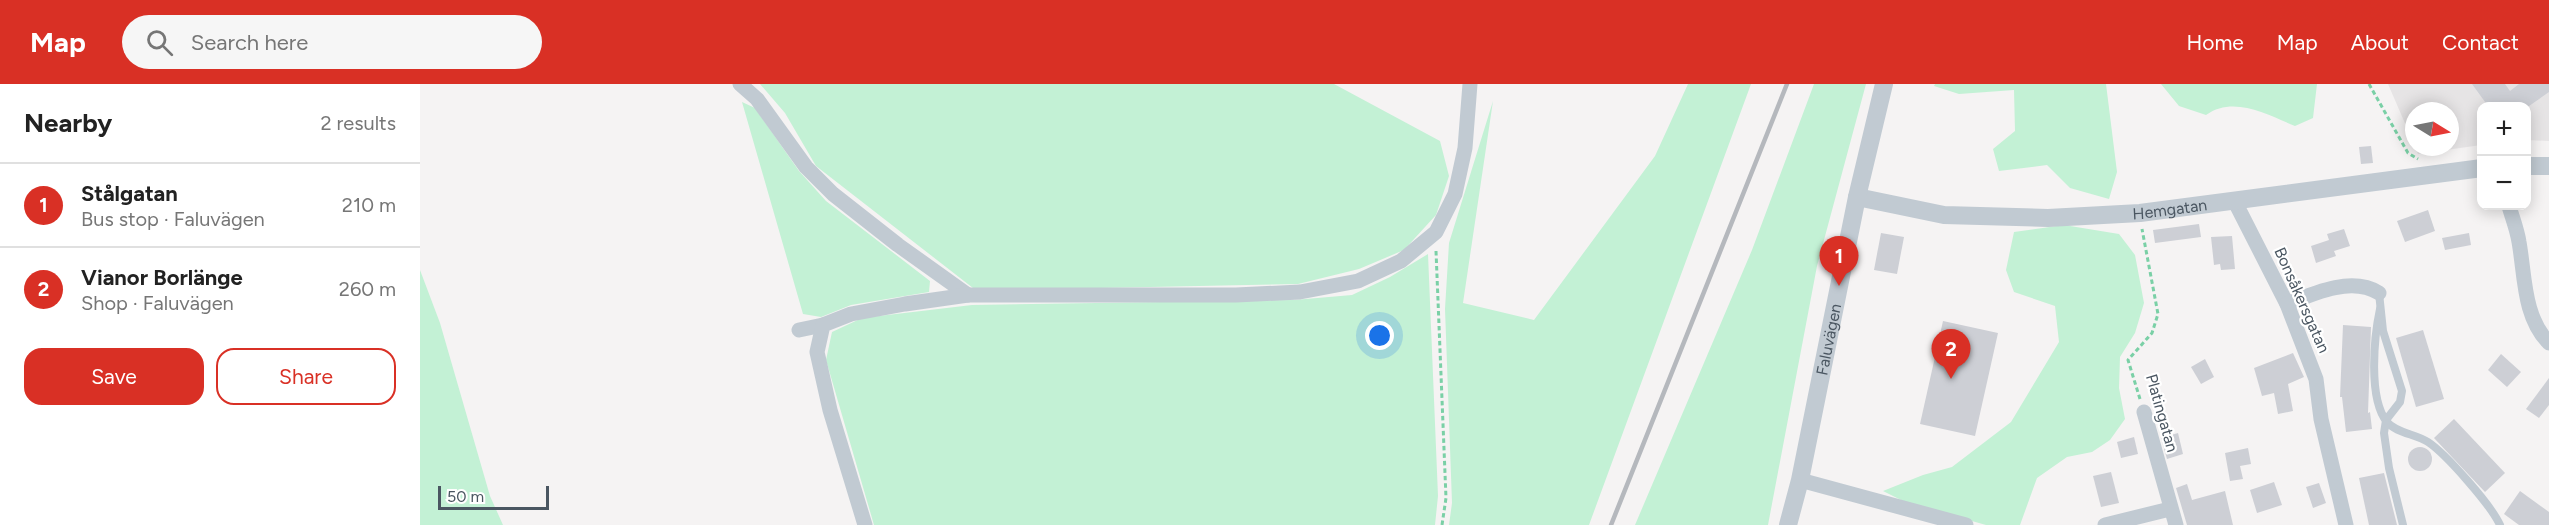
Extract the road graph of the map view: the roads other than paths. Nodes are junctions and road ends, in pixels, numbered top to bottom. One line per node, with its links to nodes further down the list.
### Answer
1 (740, 84): 11 (street)
2 (1470, 84): 11 (street)
3 (1884, 84): 7 (street, Faluvägen)
4 (2531, 166): 5 (street)
5 (2549, 166)
6 (2477, 168): 8 (street, Hemgatan)
7 (1857, 197): 8 (street, Hemgatan); 19 (street, Faluvägen)
8 (2234, 200): 12 (street, Bonsåkersgatan)
9 (2510, 210): 16 (street)
10 (2379, 292): 12 (street); 13 (lane)
11 (969, 296): 14 (street)
12 (2287, 304): 26 (street, Bonsåkersgatan)
13 (2380, 309): 18 (lane); 18 (lane)
14 (823, 325): 15 (street); 21 (street)
15 (799, 330)
16 (2549, 343)
17 (2144, 412): 20 (street, Platingatan)
18 (2386, 420): 27 (lane); 28 (lane)
19 (1800, 480): 22 (street, Faluvägen); 23 (street)
20 (2170, 509): 24 (street); 25 (street, Platingatan)
21 (865, 525)
22 (1788, 525)
23 (1966, 525)
24 (2104, 525)
25 (2176, 525)
26 (2346, 525)
27 (2403, 525)
28 (2500, 525)

